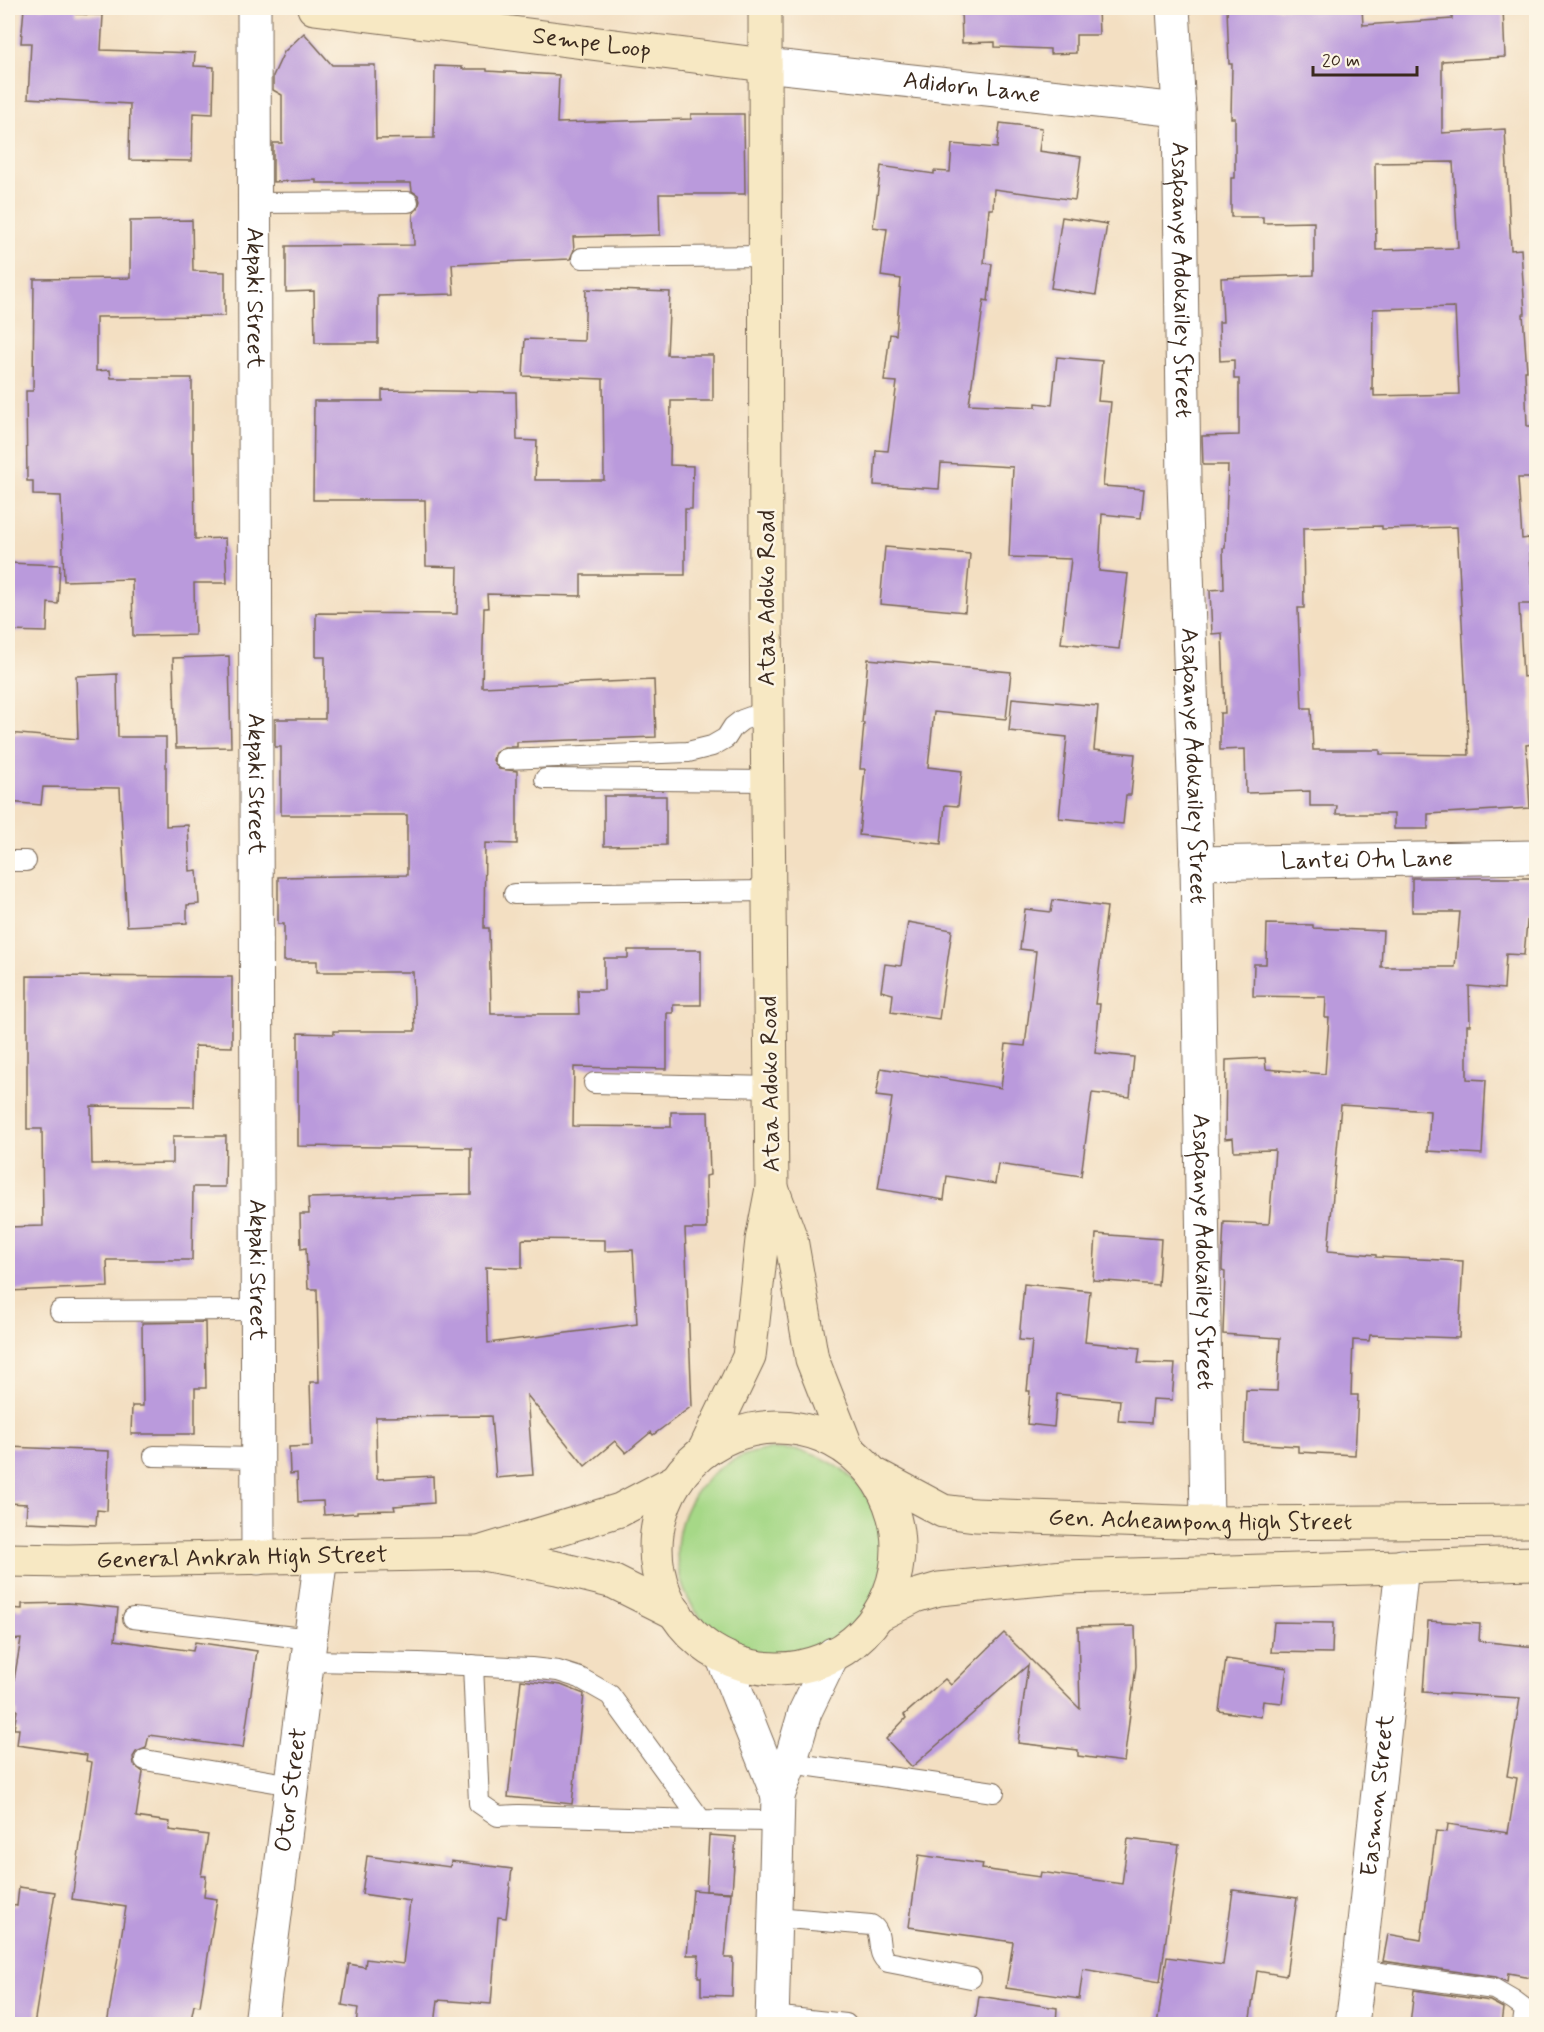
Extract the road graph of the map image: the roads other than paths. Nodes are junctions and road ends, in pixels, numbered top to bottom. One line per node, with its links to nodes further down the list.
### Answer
1 (254, 8): 8 (street, Akpaki Street)
2 (314, 8): 5 (main road, Sempe Loop)
3 (765, 8): 5 (main road, Ataa Adoko Road)
4 (1173, 8): 6 (street, Asafoanye Adokailey Street)
5 (765, 65): 6 (street, Adidorn Lane); 9 (main road, Ataa Adoko Road)
6 (1179, 110): 16 (street, Asafoanye Adokailey Street)
7 (408, 202): 8 (lane)
8 (255, 203): 22 (street, Akpaki Street)
9 (766, 256): 10 (lane); 11 (main road, Ataa Adoko Road)
10 (582, 258)
11 (767, 711): 12 (lane); 14 (main road, Ataa Adoko Road)
12 (505, 759)
13 (545, 779): 14 (lane)
14 (768, 781): 17 (main road, Ataa Adoko Road)
15 (1536, 857): 16 (street, Lantei Otu Lane)
16 (1197, 863): 31 (street, Asafoanye Adokailey Street)
17 (769, 891): 18 (lane); 20 (main road, Ataa Adoko Road)
18 (514, 894)
19 (594, 1083): 20 (lane)
20 (772, 1087): 21 (main road, Ataa Adoko Road)
21 (772, 1188): 24 (main road, Ataa Adoko Road); 25 (main road, Ataa Adoko Road)
22 (257, 1310): 23 (lane); 27 (street, Akpaki Street)
23 (60, 1311)
24 (847, 1448): 25 (main road); 28 (main road)
25 (704, 1451): 29 (main road)
26 (154, 1456): 27 (lane)
27 (258, 1458): 34 (street, Akpaki Street)
28 (874, 1474): 31 (main road, Gen. Acheampong High Street); 39 (main road)
29 (677, 1480): 32 (main road, General Ankrah High Street); 38 (main road)
30 (1536, 1521): 31 (main road, Gen. Acheampong High Street)
31 (1207, 1523)
32 (477, 1553): 33 (main road, General Ankrah High Street); 38 (main road, General Ankrah High Street)
33 (321, 1556): 34 (main road, General Ankrah High Street); 41 (street, Otor Street)
34 (258, 1558): 35 (main road, General Ankrah High Street)
35 (8, 1560)
36 (1536, 1563): 37 (main road, Gen. Acheampong High Street)
37 (1402, 1566): 39 (main road, Gen. Acheampong High Street); 52 (street, Easmon Street)
38 (676, 1613): 43 (main road)
39 (878, 1615): 42 (main road)
40 (133, 1618): 41 (lane)
41 (309, 1650): 44 (lane); 47 (street, Otor Street)
42 (833, 1654): 43 (main road); 46 (street)
43 (722, 1656): 49 (street)
44 (473, 1665): 50 (lane); 50 (lane)
45 (145, 1760): 47 (lane)
46 (790, 1762): 48 (lane); 49 (street)
47 (292, 1785): 55 (street, Otor Street)
48 (994, 1792)
49 (777, 1808): 50 (lane); 51 (street)
50 (700, 1820)
51 (775, 1917): 53 (lane); 54 (street)
52 (1359, 1970): 57 (street, Easmon Street); 58 (lane)
53 (971, 1978)
54 (772, 2020): 56 (lane)
55 (261, 2025)
56 (846, 2025)
57 (1352, 2025)
58 (1523, 2025)

